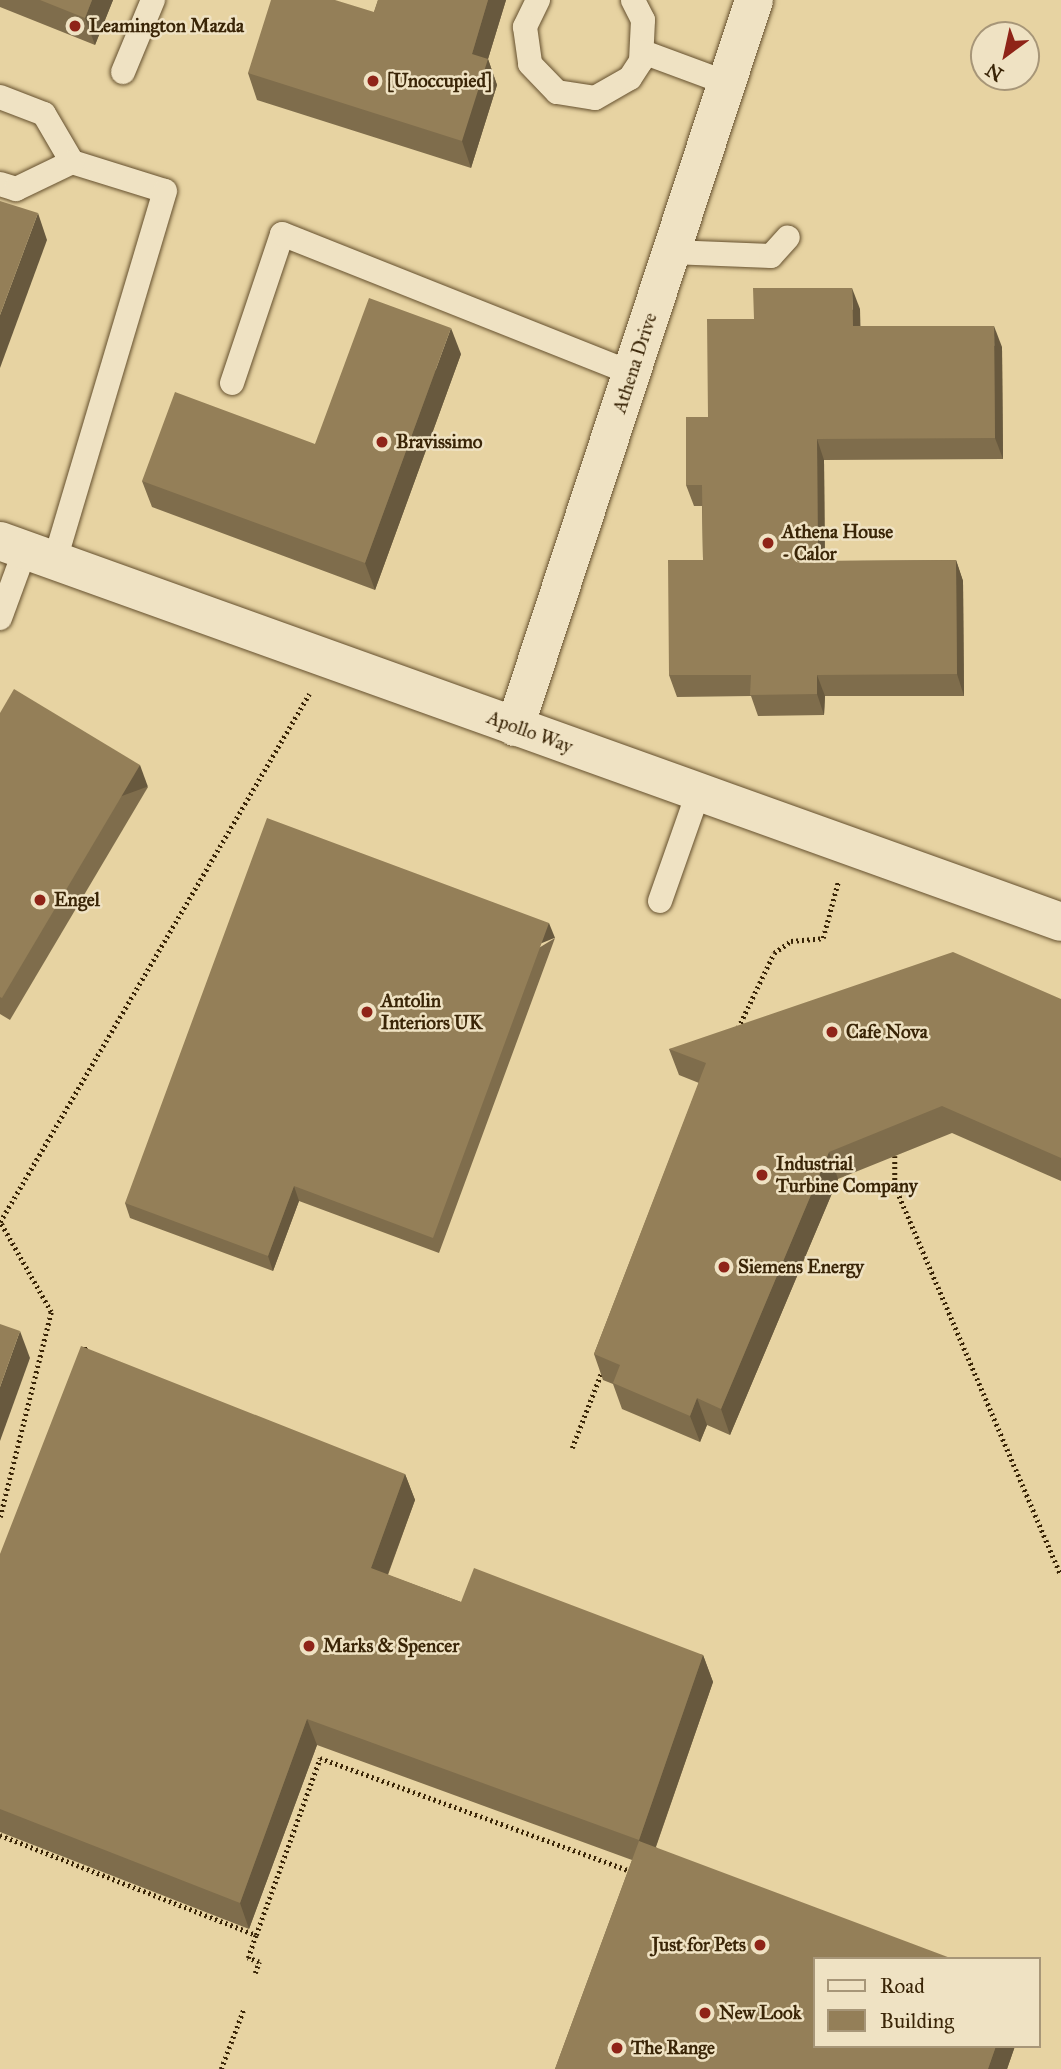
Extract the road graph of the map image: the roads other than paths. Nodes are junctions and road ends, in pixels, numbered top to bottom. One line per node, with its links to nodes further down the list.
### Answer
1 (153, 0): 6 (lane)
2 (538, 0): 5 (lane)
3 (633, 0): 5 (lane)
4 (754, 0): 7 (street, Athena Drive)
5 (643, 52): 7 (lane)
6 (123, 72)
7 (727, 83): 12 (street, Athena Drive)
8 (0, 97): 9 (lane)
9 (72, 162): 10 (lane); 15 (lane)
10 (0, 184)
11 (788, 237): 12 (lane)
12 (671, 252): 13 (street, Athena Drive)
13 (632, 373): 14 (lane); 17 (street, Athena Drive)
14 (232, 383)
15 (27, 551): 16 (lane); 17 (street, Apollo Way)
16 (0, 618)
17 (515, 726): 18 (street, Apollo Way)
18 (698, 793): 19 (lane); 20 (street, Apollo Way)
19 (660, 901)
20 (1061, 922)

